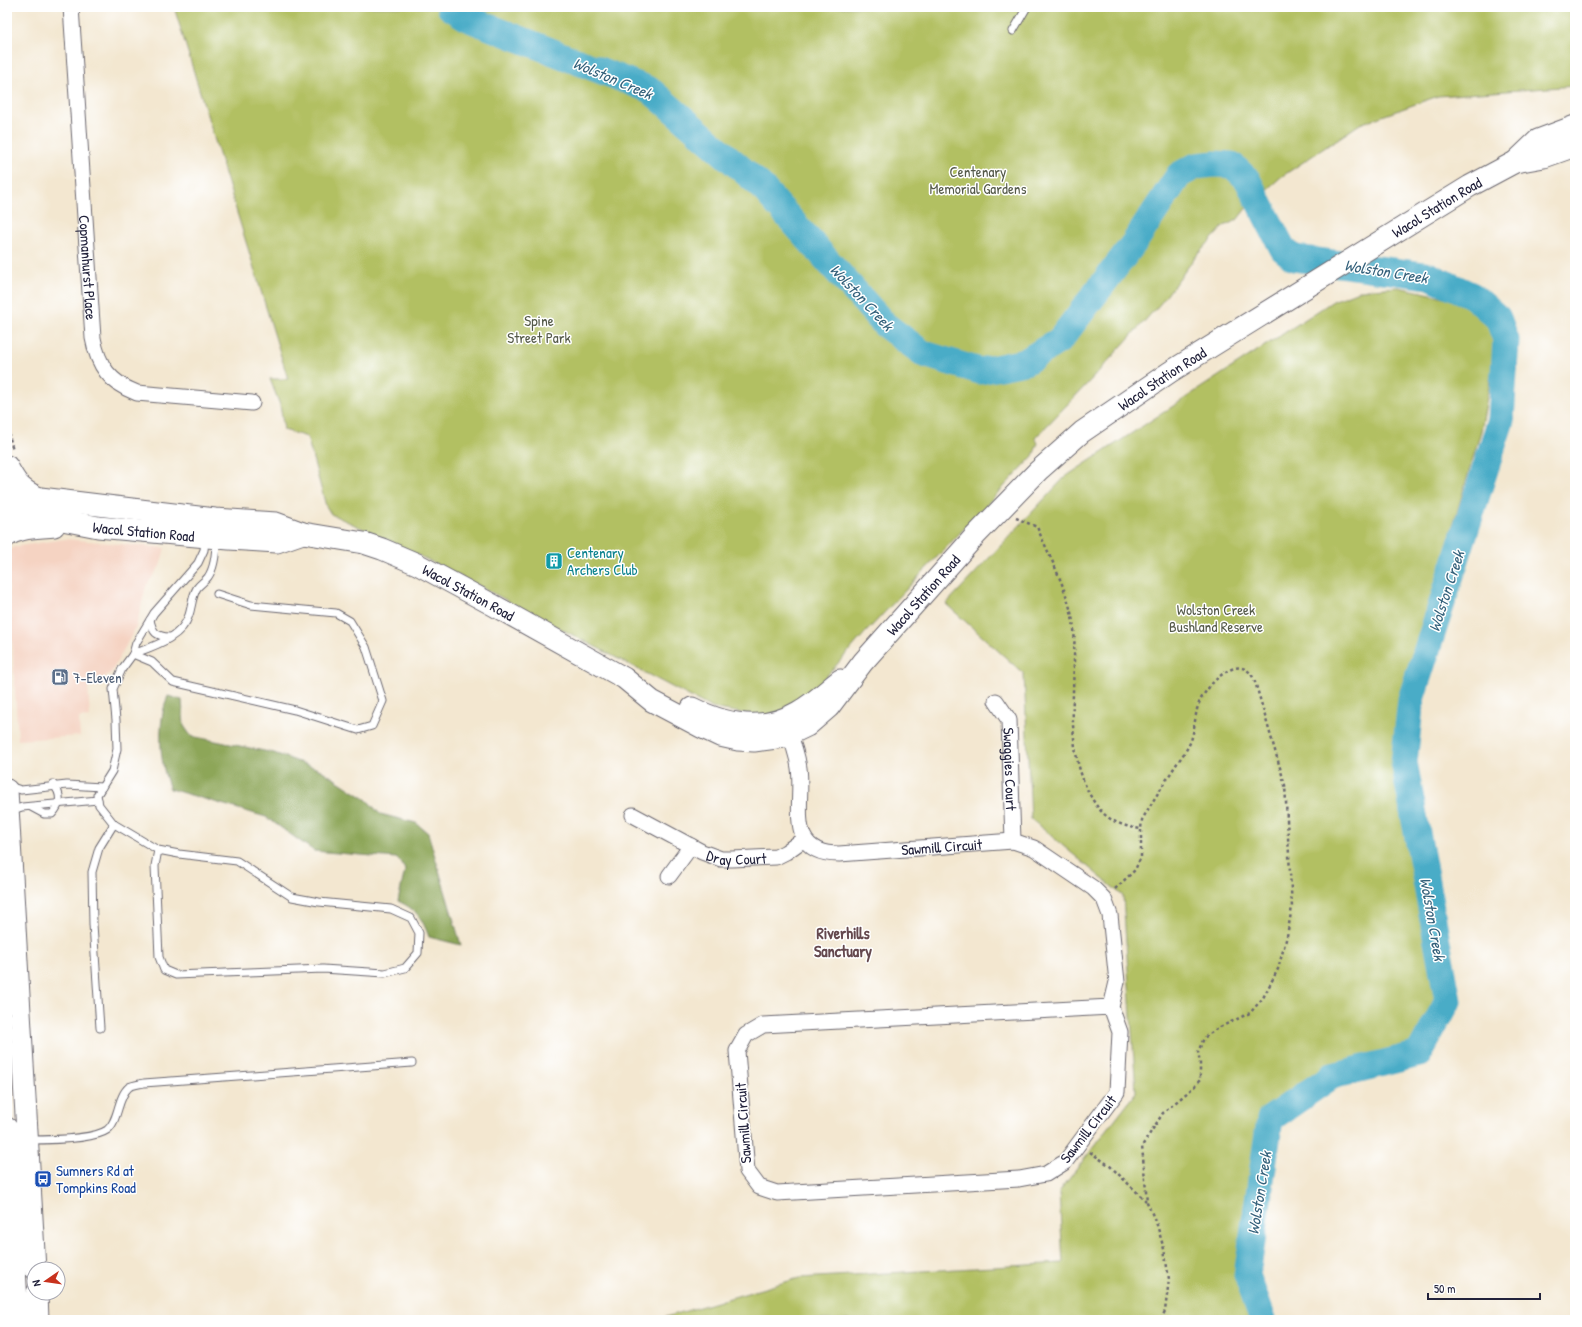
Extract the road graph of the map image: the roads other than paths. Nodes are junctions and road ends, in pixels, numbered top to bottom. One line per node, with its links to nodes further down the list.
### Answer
1 (71, 7): 7 (street, Copmanhurst Place)
2 (1027, 7): 3 (lane)
3 (1013, 31)
4 (1575, 126): 6 (main road, Wacol Station Road)
5 (1575, 146): 6 (main road, Wacol Station Road)
6 (1515, 162): 20 (main road, Wacol Station Road)
7 (252, 403)
8 (7, 466): 10 (main road)
9 (7, 494): 10 (main road, Wacol Station Road)
10 (41, 498): 13 (main road, Wacol Station Road)
11 (7, 513): 12 (main road, Wacol Station Road)
12 (79, 523): 13 (main road, Wacol Station Road); 14 (main road)
13 (211, 527): 16 (lane); 17 (lane); 20 (main road, Wacol Station Road)
14 (7, 536)
15 (216, 594): 18 (lane)
16 (150, 620): 17 (lane); 18 (lane)
17 (172, 637): 18 (lane)
18 (133, 654): 23 (lane)
19 (996, 702): 31 (street, Swaggies Court)
20 (786, 727): 30 (street)
21 (7, 781): 22 (lane)
22 (55, 786): 23 (lane); 26 (lane)
23 (102, 787): 25 (lane)
24 (7, 790): 27 (main road)
25 (98, 800): 26 (lane); 29 (lane)
26 (59, 804): 27 (lane)
27 (15, 811): 39 (main road)
28 (633, 815): 32 (street, Dray Court)
29 (114, 824): 33 (lane); 36 (lane)
30 (804, 838): 31 (street, Sawmill Circuit); 32 (street, Dray Court)
31 (1013, 841): 35 (street, Sawmill Circuit)
32 (691, 846): 34 (street, Dray Court)
33 (158, 850): 33 (lane)
34 (669, 876)
35 (1111, 1007): 35 (street, Sawmill Circuit)
36 (100, 1028)
37 (412, 1063): 39 (lane)
38 (7, 1128): 42 (main road)
39 (28, 1140): 40 (main road)
40 (35, 1261)
41 (37, 1301): 43 (main road)
42 (18, 1320)
43 (38, 1320)

